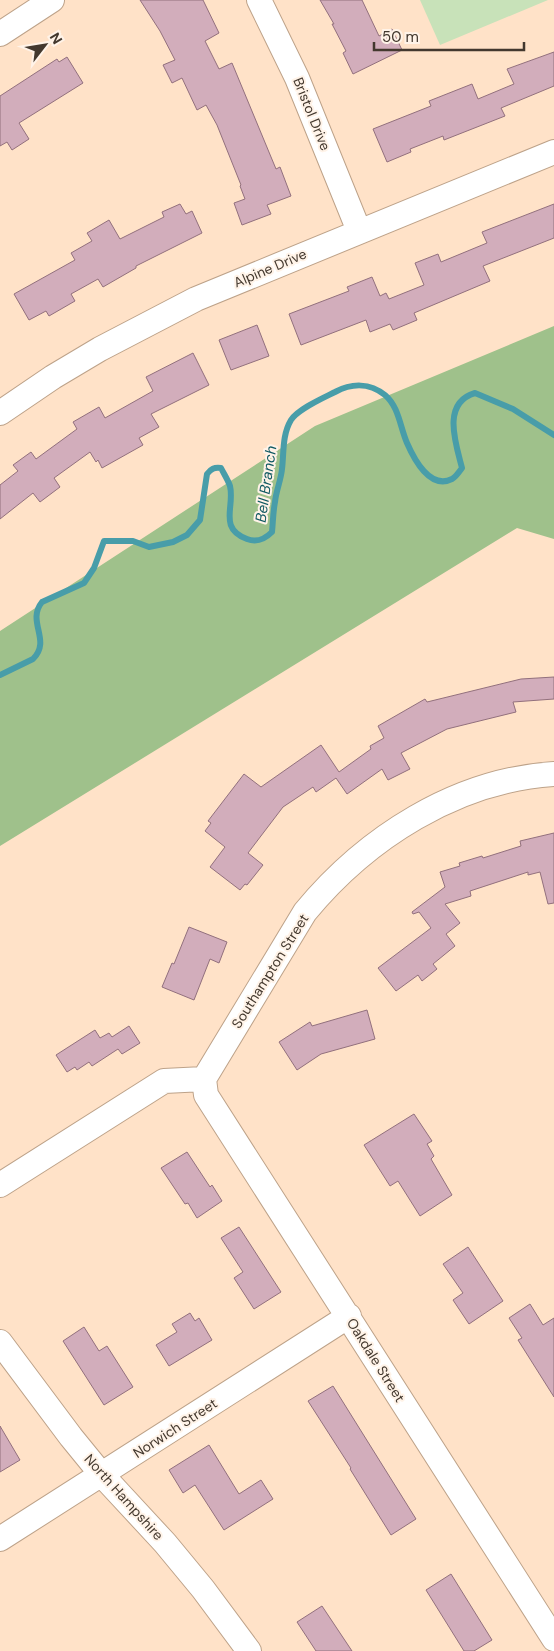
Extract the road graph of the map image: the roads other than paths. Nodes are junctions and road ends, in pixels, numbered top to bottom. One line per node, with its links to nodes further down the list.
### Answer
1 (52, 0): 3 (street)
2 (259, 0): 5 (street, Bristol Drive)
3 (0, 34)
4 (554, 152): 5 (street, Alpine Drive)
5 (359, 232): 6 (street, Alpine Drive)
6 (0, 413)
7 (554, 774): 8 (street, Southampton Street)
8 (204, 1079): 9 (street); 10 (street, Oakdale Street)
9 (0, 1184)
10 (349, 1316): 12 (street, Norwich Street); 14 (street, Oakdale Street)
11 (0, 1342): 12 (street, North Hampshire)
12 (102, 1475): 13 (street, Norwich Street); 15 (street, North Hampshire)
13 (0, 1539)
14 (554, 1639)
15 (249, 1651)

